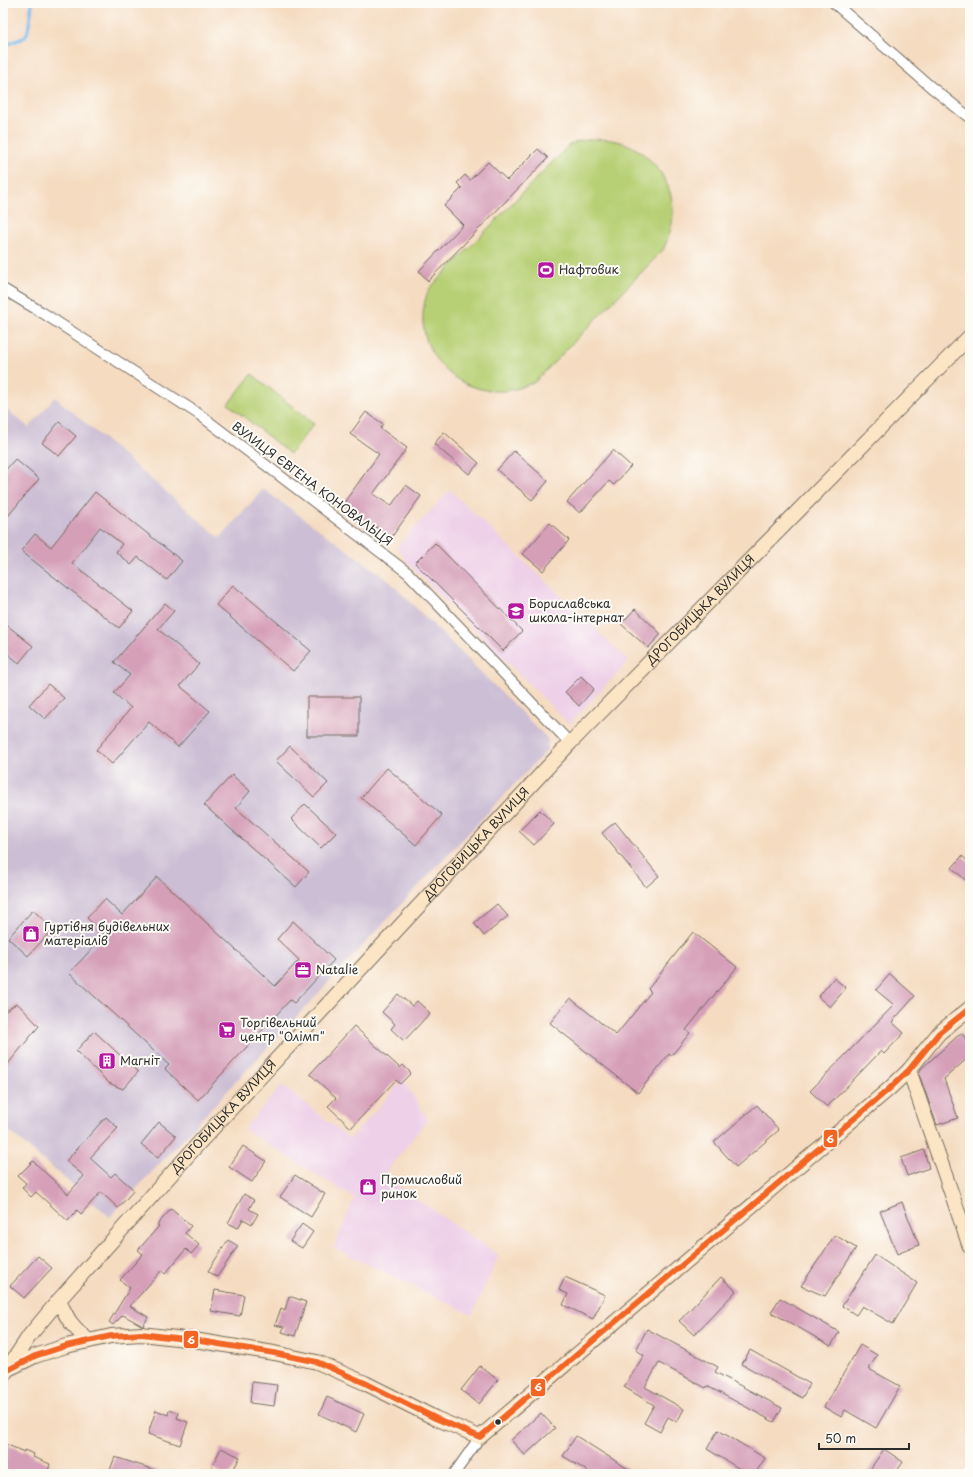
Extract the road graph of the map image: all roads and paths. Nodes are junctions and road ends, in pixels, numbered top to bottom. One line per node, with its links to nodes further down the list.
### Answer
1 (834, 3): 2 (street)
2 (970, 118)
3 (3, 289): 5 (street, ВУЛИЦЯ ЄВГЕНА КОНОВАЛЬЦЯ)
4 (970, 336): 5 (main road, ДРОГОБИЦЬКА ВУЛИЦЯ)
5 (570, 743): 9 (main road, ДРОГОБИЦЬКА ВУЛИЦЯ)
6 (970, 1008): 7 (main road)
7 (909, 1070): 8 (main road); 12 (main road)
8 (970, 1247)
9 (59, 1300): 10 (main road); 11 (main road, ДРОГОБИЦЬКА ВУЛИЦЯ)
10 (89, 1341): 11 (main road); 12 (main road)
11 (4, 1372)
12 (480, 1436): 13 (street)
13 (454, 1474)

